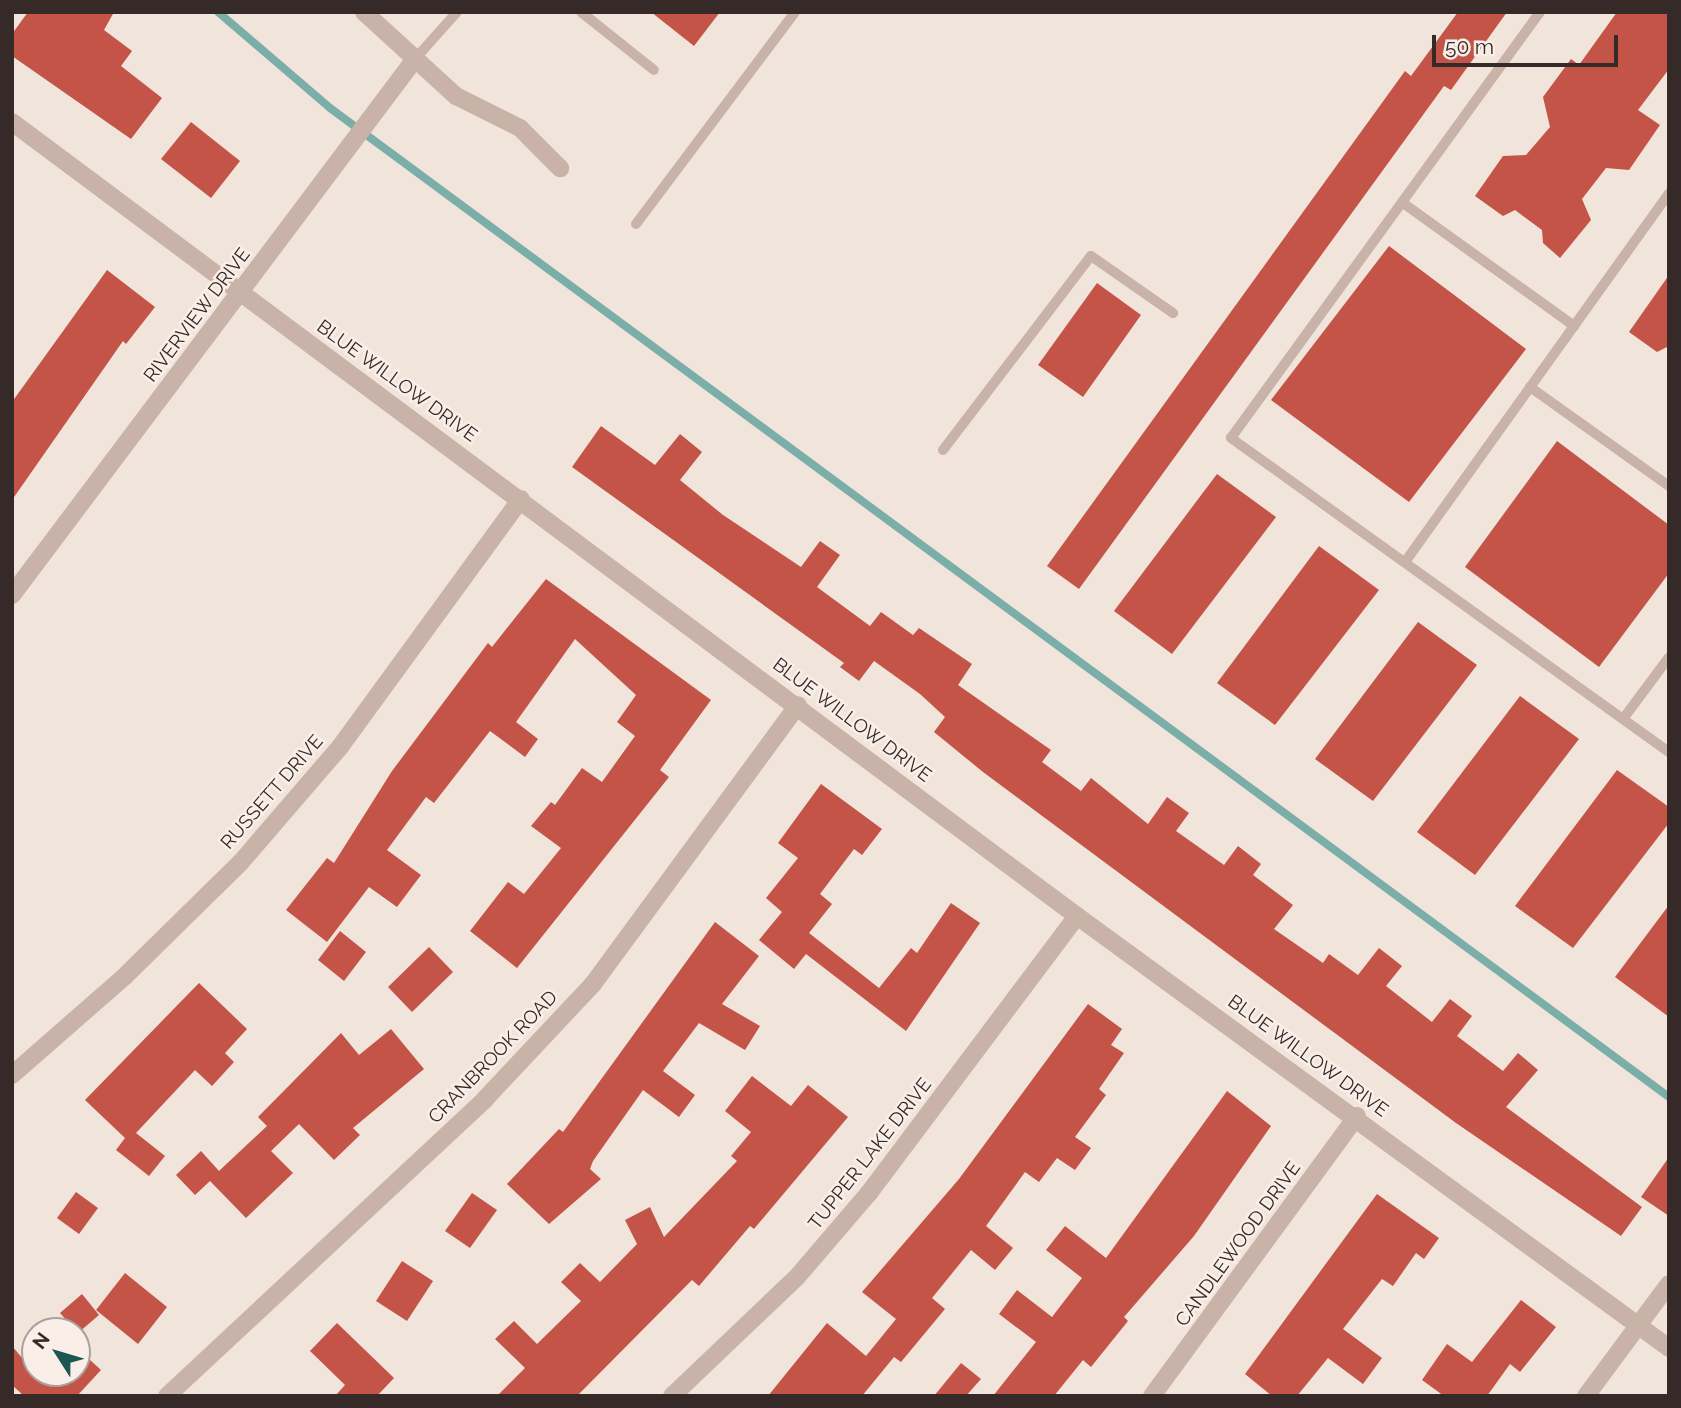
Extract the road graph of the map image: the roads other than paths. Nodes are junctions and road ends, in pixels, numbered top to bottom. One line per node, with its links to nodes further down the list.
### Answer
1 (364, 12): 6 (street)
2 (457, 12): 6 (lane)
3 (581, 12): 7 (lane)
4 (795, 12): 12 (lane)
5 (1540, 12): 11 (lane)
6 (415, 59): 9 (street); 13 (street, RIVERVIEW DRIVE)
7 (654, 69)
8 (12, 122): 13 (street, BLUE WILLOW DRIVE)
9 (560, 168)
10 (1669, 193): 15 (lane)
11 (1403, 203): 15 (lane); 20 (lane)
12 (636, 224)
13 (240, 292): 19 (street, BLUE WILLOW DRIVE); 21 (street, RIVERVIEW DRIVE)
14 (1173, 313): 17 (lane)
15 (1574, 326): 16 (lane)
16 (1530, 387): 18 (lane); 20 (lane)
17 (943, 450)
18 (1669, 486)
19 (521, 499): 23 (street, BLUE WILLOW DRIVE); 27 (street, RUSSETT DRIVE)
20 (1405, 562): 24 (lane)
21 (12, 595)
22 (1669, 657): 24 (lane)
23 (798, 705): 26 (street, BLUE WILLOW DRIVE); 32 (street, CRANBROOK ROAD)
24 (1623, 719): 25 (lane)
25 (1669, 752)
26 (1077, 916): 28 (street, BLUE WILLOW DRIVE); 33 (street, TUPPER LAKE DRIVE)
27 (12, 1075)
28 (1357, 1116): 30 (street, BLUE WILLOW DRIVE); 34 (street, CANDLEWOOD DRIVE)
29 (1669, 1284): 30 (street)
30 (1638, 1325): 31 (street, BLUE WILLOW DRIVE); 35 (street)
31 (1669, 1348)
32 (167, 1396)
33 (672, 1396)
34 (1152, 1396)
35 (1586, 1396)

